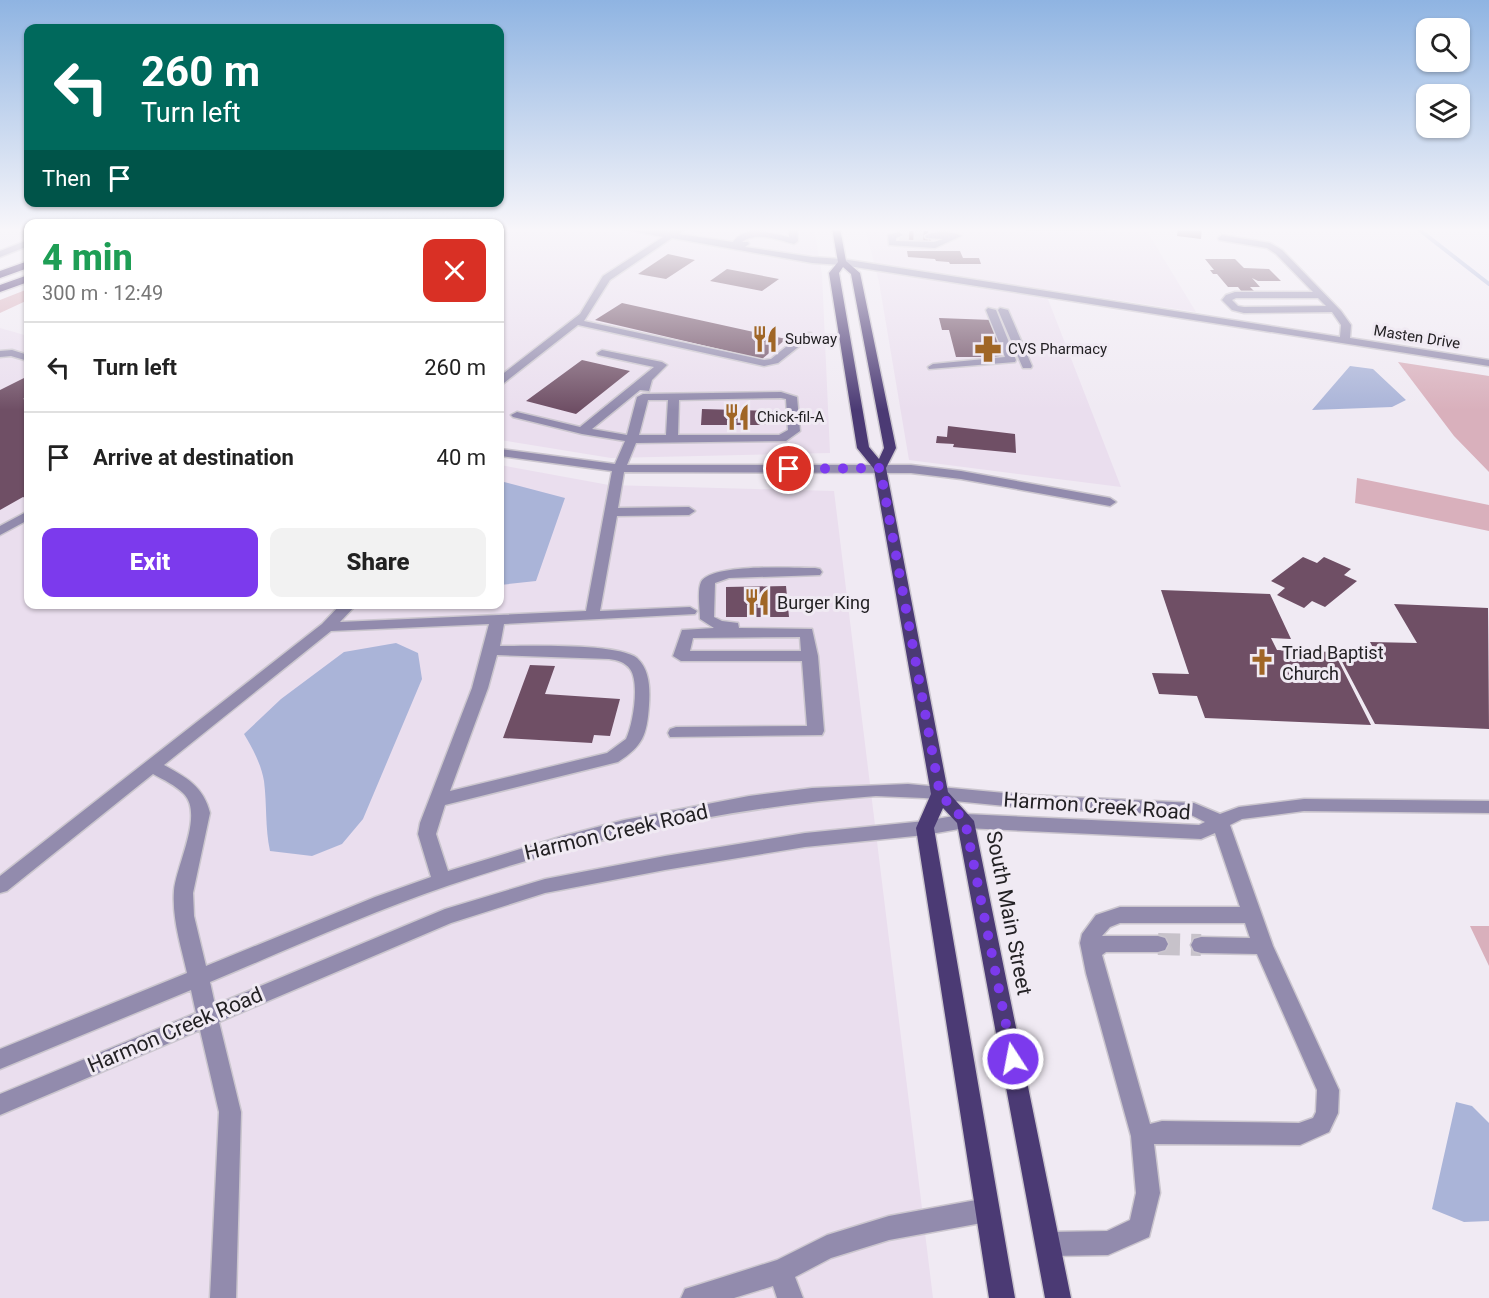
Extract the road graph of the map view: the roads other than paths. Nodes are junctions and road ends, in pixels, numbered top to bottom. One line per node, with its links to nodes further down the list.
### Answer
1 (600, 289): 10 (street)
2 (837, 289): 29 (main road)
3 (858, 289): 29 (main road)
4 (1012, 289): 12 (street, Masten Drive)
5 (1315, 289): 6 (street)
6 (1321, 295): 7 (street); 7 (street)
7 (1334, 309): 12 (street)
8 (991, 310): 18 (street)
9 (1003, 310): 17 (street)
10 (576, 322): 11 (street); 19 (street)
11 (807, 335)
12 (1346, 341): 16 (street, Masten Drive)
13 (602, 353): 20 (street)
14 (0, 354): 15 (street)
15 (24, 357)
16 (1489, 363)
17 (1027, 366)
18 (933, 367)
19 (504, 378)
20 (647, 379): 21 (street); 24 (street)
21 (643, 397): 22 (street); 25 (street)
22 (674, 397): 26 (street); 26 (street)
23 (518, 415): 24 (street)
24 (582, 431): 25 (street)
25 (632, 439): 26 (street); 28 (street)
26 (672, 440)
27 (504, 453): 28 (street)
28 (619, 468): 29 (street); 32 (street)
29 (880, 468): 30 (street); 46 (main road)
30 (1110, 502)
31 (689, 511): 32 (street)
32 (610, 512): 38 (street)
33 (24, 517): 34 (street)
34 (0, 531)
35 (815, 572): 41 (street)
36 (345, 609): 40 (street)
37 (690, 611): 38 (street)
38 (592, 616): 39 (street)
39 (497, 620): 40 (street); 42 (street)
40 (327, 627): 45 (street)
41 (808, 628): 43 (street); 43 (street)
42 (491, 650): 47 (street); 47 (street)
43 (810, 657): 44 (street)
44 (676, 733)
45 (153, 767): 53 (street); 59 (street)
46 (940, 794): 49 (main road, South Main Street); 50 (street, Harmon Creek Road); 51 (main road); 52 (street, Harmon Creek Road)
47 (438, 800): 52 (street)
48 (1489, 807): 50 (street)
49 (965, 821): 50 (street, Harmon Creek Road); 51 (street, Harmon Creek Road); 65 (main road, South Main Street)
50 (1220, 822): 54 (street)
51 (924, 828): 60 (street, Harmon Creek Road); 64 (main road)
52 (441, 880): 59 (street, Harmon Creek Road)
53 (0, 885)
54 (1252, 915): 57 (street); 58 (street)
55 (1158, 945): 58 (street)
56 (1201, 945): 57 (street)
57 (1263, 946): 63 (street)
58 (1094, 963): 63 (street)
59 (198, 977): 60 (street); 61 (street, Harmon Creek Road)
60 (208, 1016): 62 (street, Harmon Creek Road); 67 (street)
61 (0, 1059)
62 (0, 1105)
63 (1142, 1136): 65 (street)
64 (987, 1210): 66 (street); 70 (main road)
65 (1050, 1244): 71 (main road, South Main Street)
66 (781, 1270): 68 (street); 69 (street)
67 (223, 1298)
68 (694, 1298)
69 (790, 1298)
70 (1002, 1298)
71 (1059, 1298)

